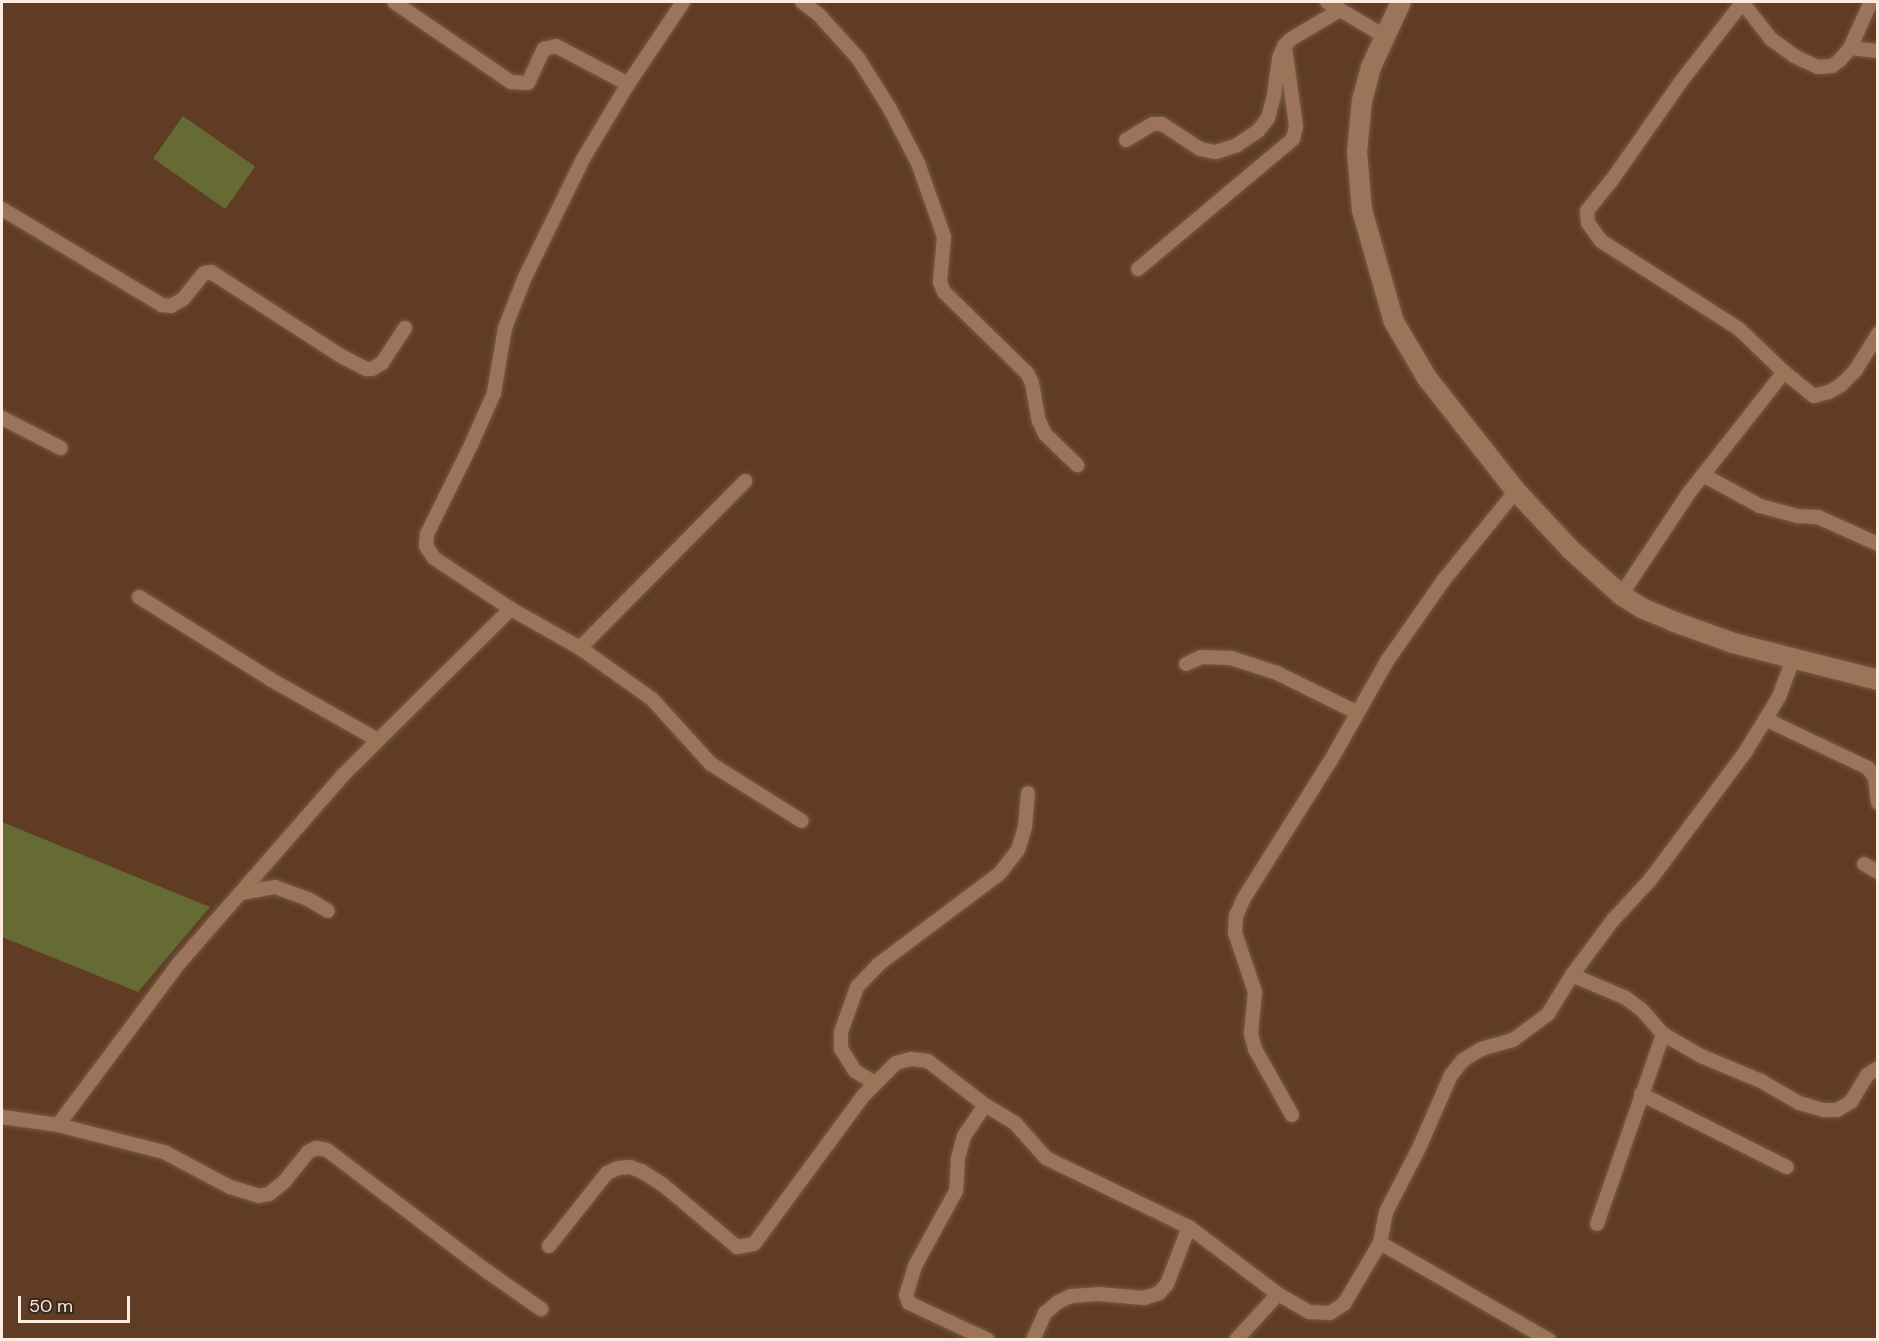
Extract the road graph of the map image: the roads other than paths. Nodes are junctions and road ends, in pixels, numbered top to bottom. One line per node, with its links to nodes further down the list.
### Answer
1 (394, 2): 13 (street)
2 (683, 2): 13 (street)
3 (802, 2): 22 (street)
4 (1327, 2): 8 (street)
5 (1401, 2): 9 (street)
6 (1742, 2): 11 (street); 19 (street)
7 (1870, 2): 11 (street)
8 (1340, 10): 9 (street); 10 (street)
9 (1384, 36): 25 (street)
10 (1284, 46): 14 (street); 16 (street)
11 (1850, 48): 12 (street)
12 (1878, 51)
13 (628, 84): 29 (street)
14 (1126, 140)
15 (2, 209): 17 (street)
16 (1138, 269)
17 (405, 328)
18 (1878, 334): 19 (street)
19 (1784, 372): 23 (street)
20 (2, 418): 21 (street)
21 (60, 448)
22 (1077, 465)
23 (1703, 475): 26 (street); 27 (street)
24 (745, 481): 30 (street)
25 (1516, 491): 27 (street); 34 (street)
26 (1878, 544)
27 (1621, 595): 31 (street)
28 (139, 597): 36 (street)
29 (511, 609): 30 (street); 36 (street)
30 (580, 648): 39 (street)
31 (1793, 659): 33 (street); 35 (street)
32 (1186, 664): 34 (street)
33 (1878, 680)
34 (1358, 713): 50 (street)
35 (1767, 720): 38 (street); 44 (street)
36 (378, 740): 42 (street)
37 (1028, 793): 47 (street)
38 (1878, 803)
39 (802, 820)
40 (1864, 864): 41 (street)
41 (1878, 872)
42 (241, 893): 43 (street); 52 (street)
43 (328, 911)
44 (1572, 975): 45 (street); 56 (street)
45 (1663, 1034): 46 (street); 48 (street)
46 (1878, 1068)
47 (875, 1083): 49 (street); 57 (street)
48 (1641, 1094): 53 (street); 54 (street)
49 (985, 1105): 55 (street); 60 (street)
50 (1292, 1115)
51 (2, 1117): 52 (street)
52 (58, 1125): 59 (street)
53 (1787, 1167)
54 (1597, 1224)
55 (1189, 1227): 58 (street); 61 (street)
56 (1380, 1243): 58 (street); 63 (street)
57 (549, 1246)
58 (1278, 1294): 62 (street)
59 (541, 1309)
60 (988, 1340)
61 (1033, 1340)
62 (1236, 1340)
63 (1549, 1340)

